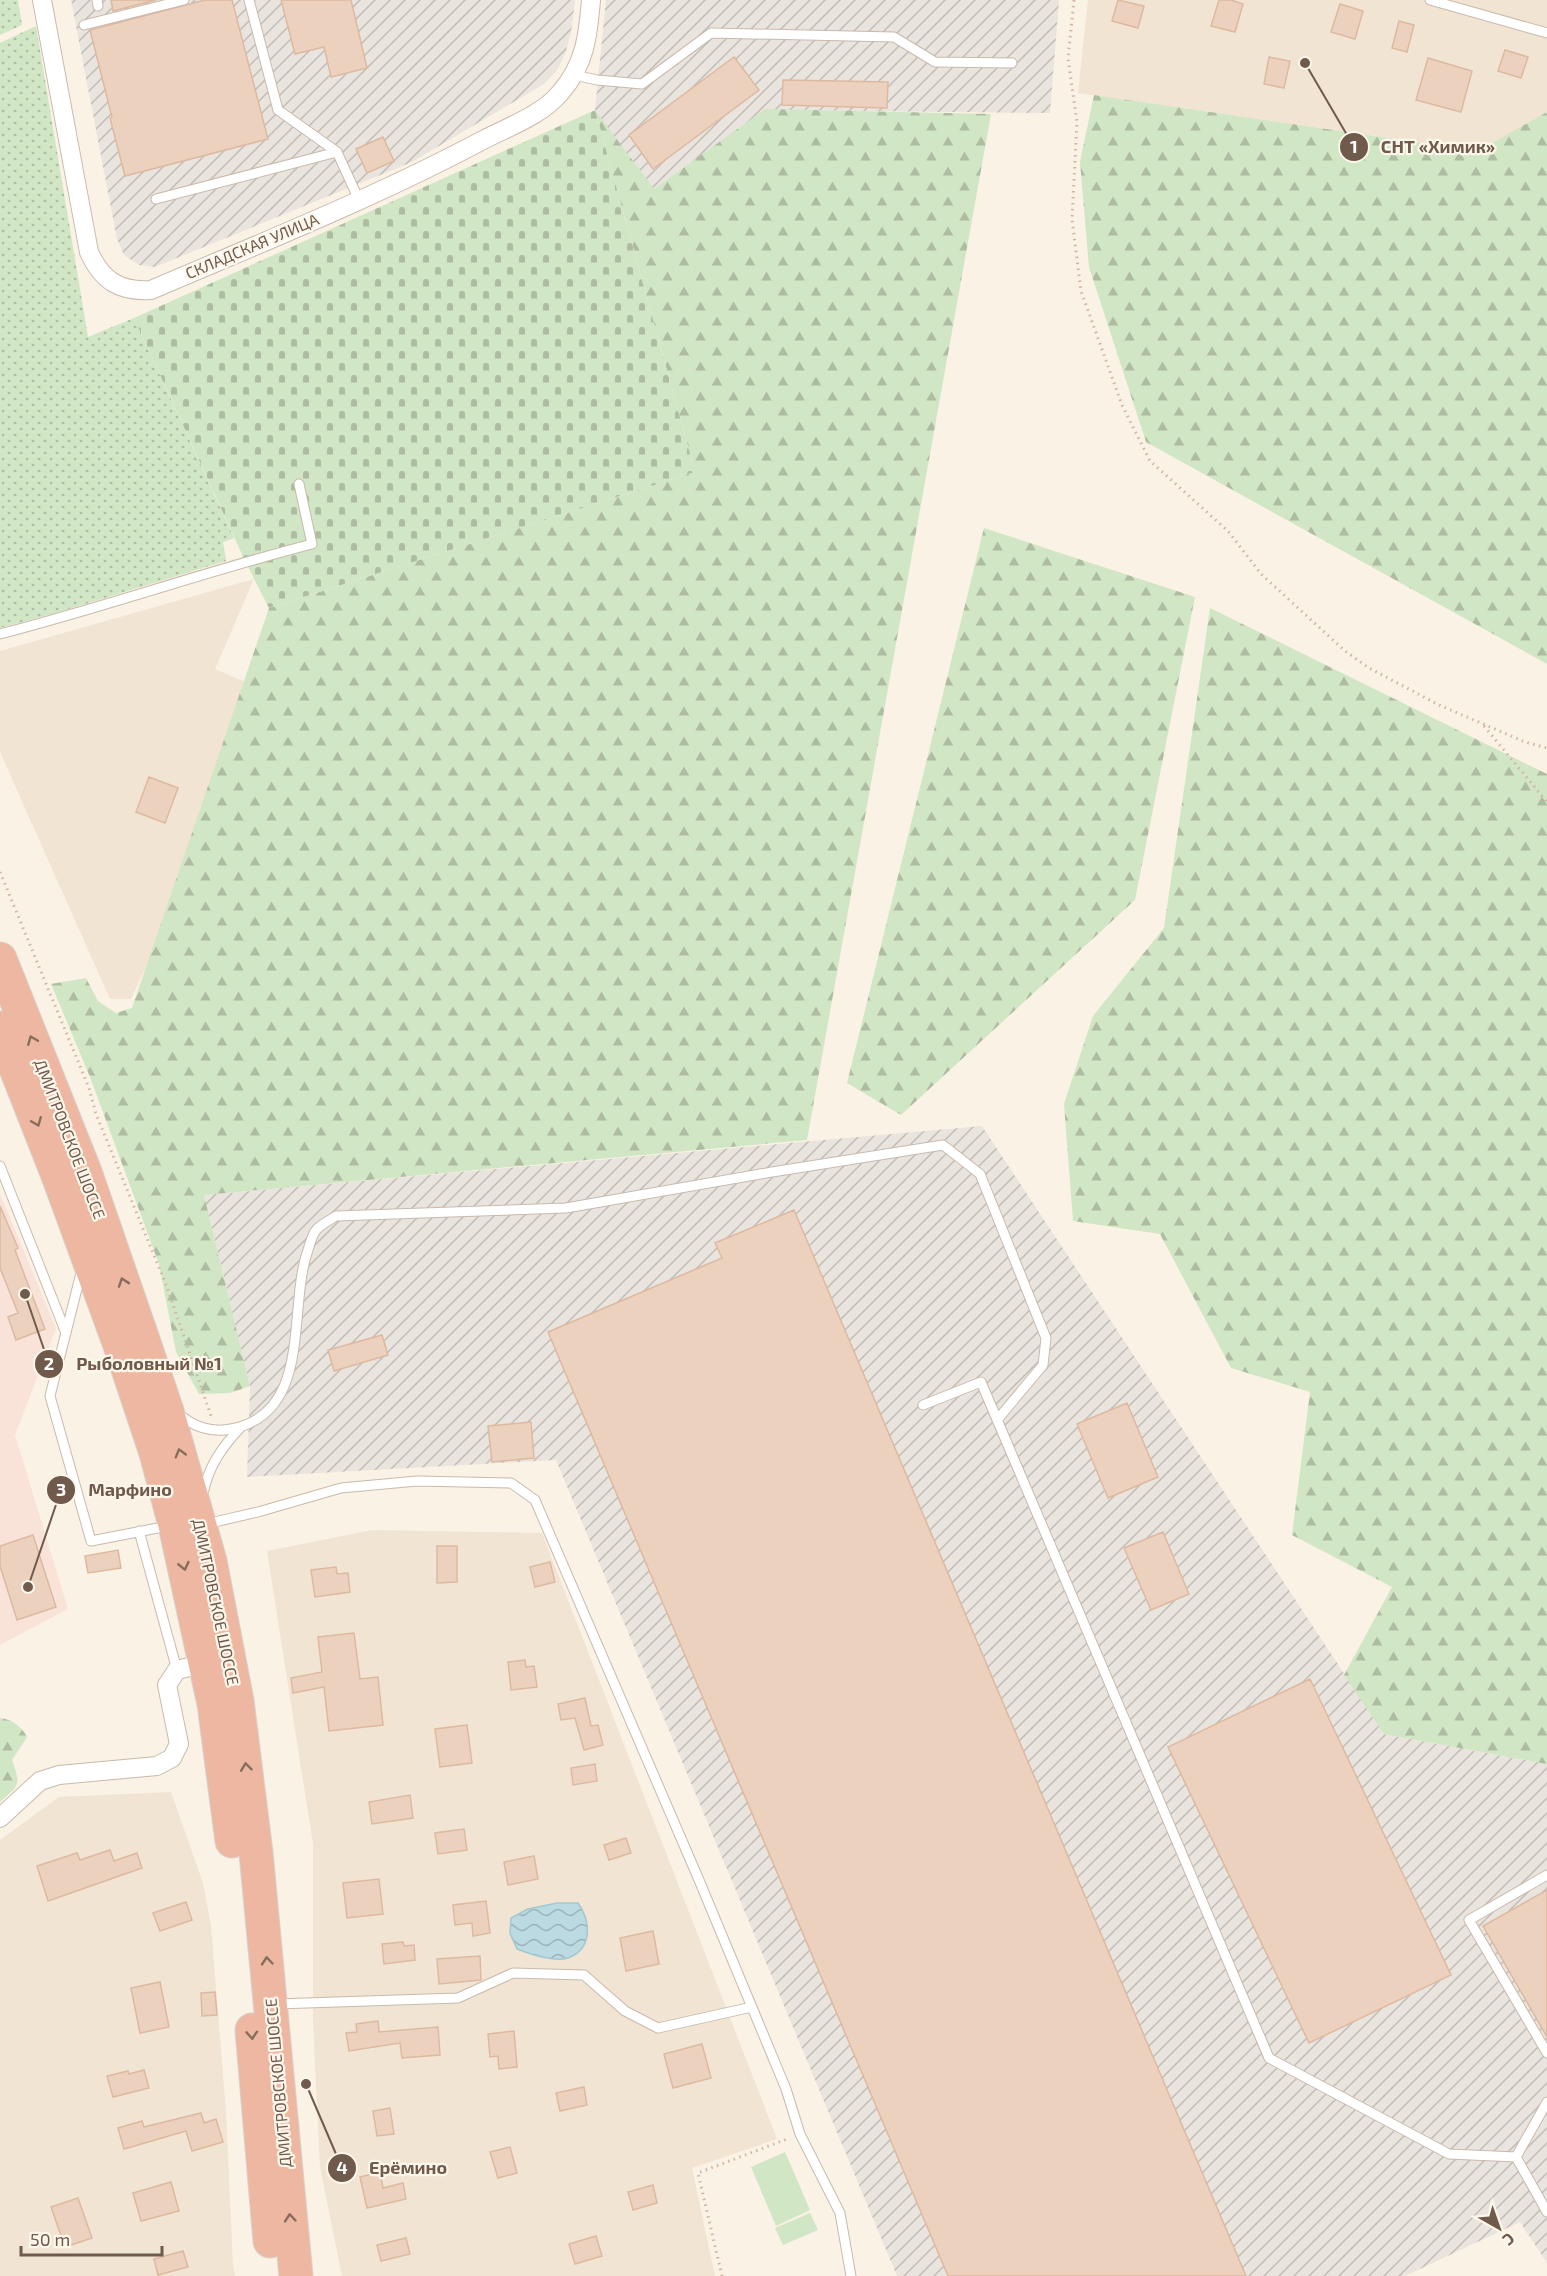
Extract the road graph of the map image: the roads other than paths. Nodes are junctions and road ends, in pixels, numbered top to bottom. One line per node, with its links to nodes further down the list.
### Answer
1 (42, 0): 12 (street, СКЛАДСКАЯ УЛИЦА)
2 (184, 0): 6 (lane)
3 (249, 0): 10 (lane)
4 (591, 0): 9 (street, СКЛАДСКАЯ УЛИЦА)
5 (1430, 0): 7 (lane)
6 (84, 25)
7 (1547, 33)
8 (1012, 63): 9 (lane)
9 (574, 75): 12 (street, СКЛАДСКАЯ УЛИЦА)
10 (337, 152): 11 (lane); 12 (lane)
11 (156, 199)
12 (359, 200)
13 (299, 484): 14 (lane)
14 (0, 634)
15 (0, 959): 20 (highway, ДМИТРОВСКОЕ ШОССЕ, one-way to 15)
16 (0, 1028): 18 (highway, ДМИТРОВСКОЕ ШОССЕ, one-way to 18)
17 (0, 1166): 19 (lane)
18 (86, 1252): 19 (lane); 24 (highway, ДМИТРОВСКОЕ ШОССЕ)
19 (66, 1333): 25 (lane)
20 (163, 1398): 23 (lane); 24 (highway, ДМИТРОВСКОЕ ШОССЕ, one-way to 20)
21 (922, 1405): 22 (lane)
22 (997, 1420): 23 (lane); 33 (lane)
23 (241, 1427): 24 (lane)
24 (191, 1523): 25 (lane); 26 (highway, ДМИТРОВСКОЕ ШОССЕ, one-way to 26); 29 (highway, ДМИТРОВСКОЕ ШОССЕ, one-way to 24); 30 (lane)
25 (139, 1531): 26 (lane)
26 (191, 1666): 27 (street); 35 (highway, ДМИТРОВСКОЕ ШОССЕ, one-way to 35)
27 (0, 1818)
28 (1547, 1875): 31 (lane)
29 (271, 2004): 30 (lane); 36 (highway, ДМИТРОВСКОЕ ШОССЕ, one-way to 29)
30 (752, 2007): 37 (lane)
31 (1547, 2053)
32 (1547, 2102): 33 (lane)
33 (1516, 2157): 34 (lane)
34 (1547, 2212)
35 (274, 2276)
36 (296, 2276)
37 (851, 2276)

